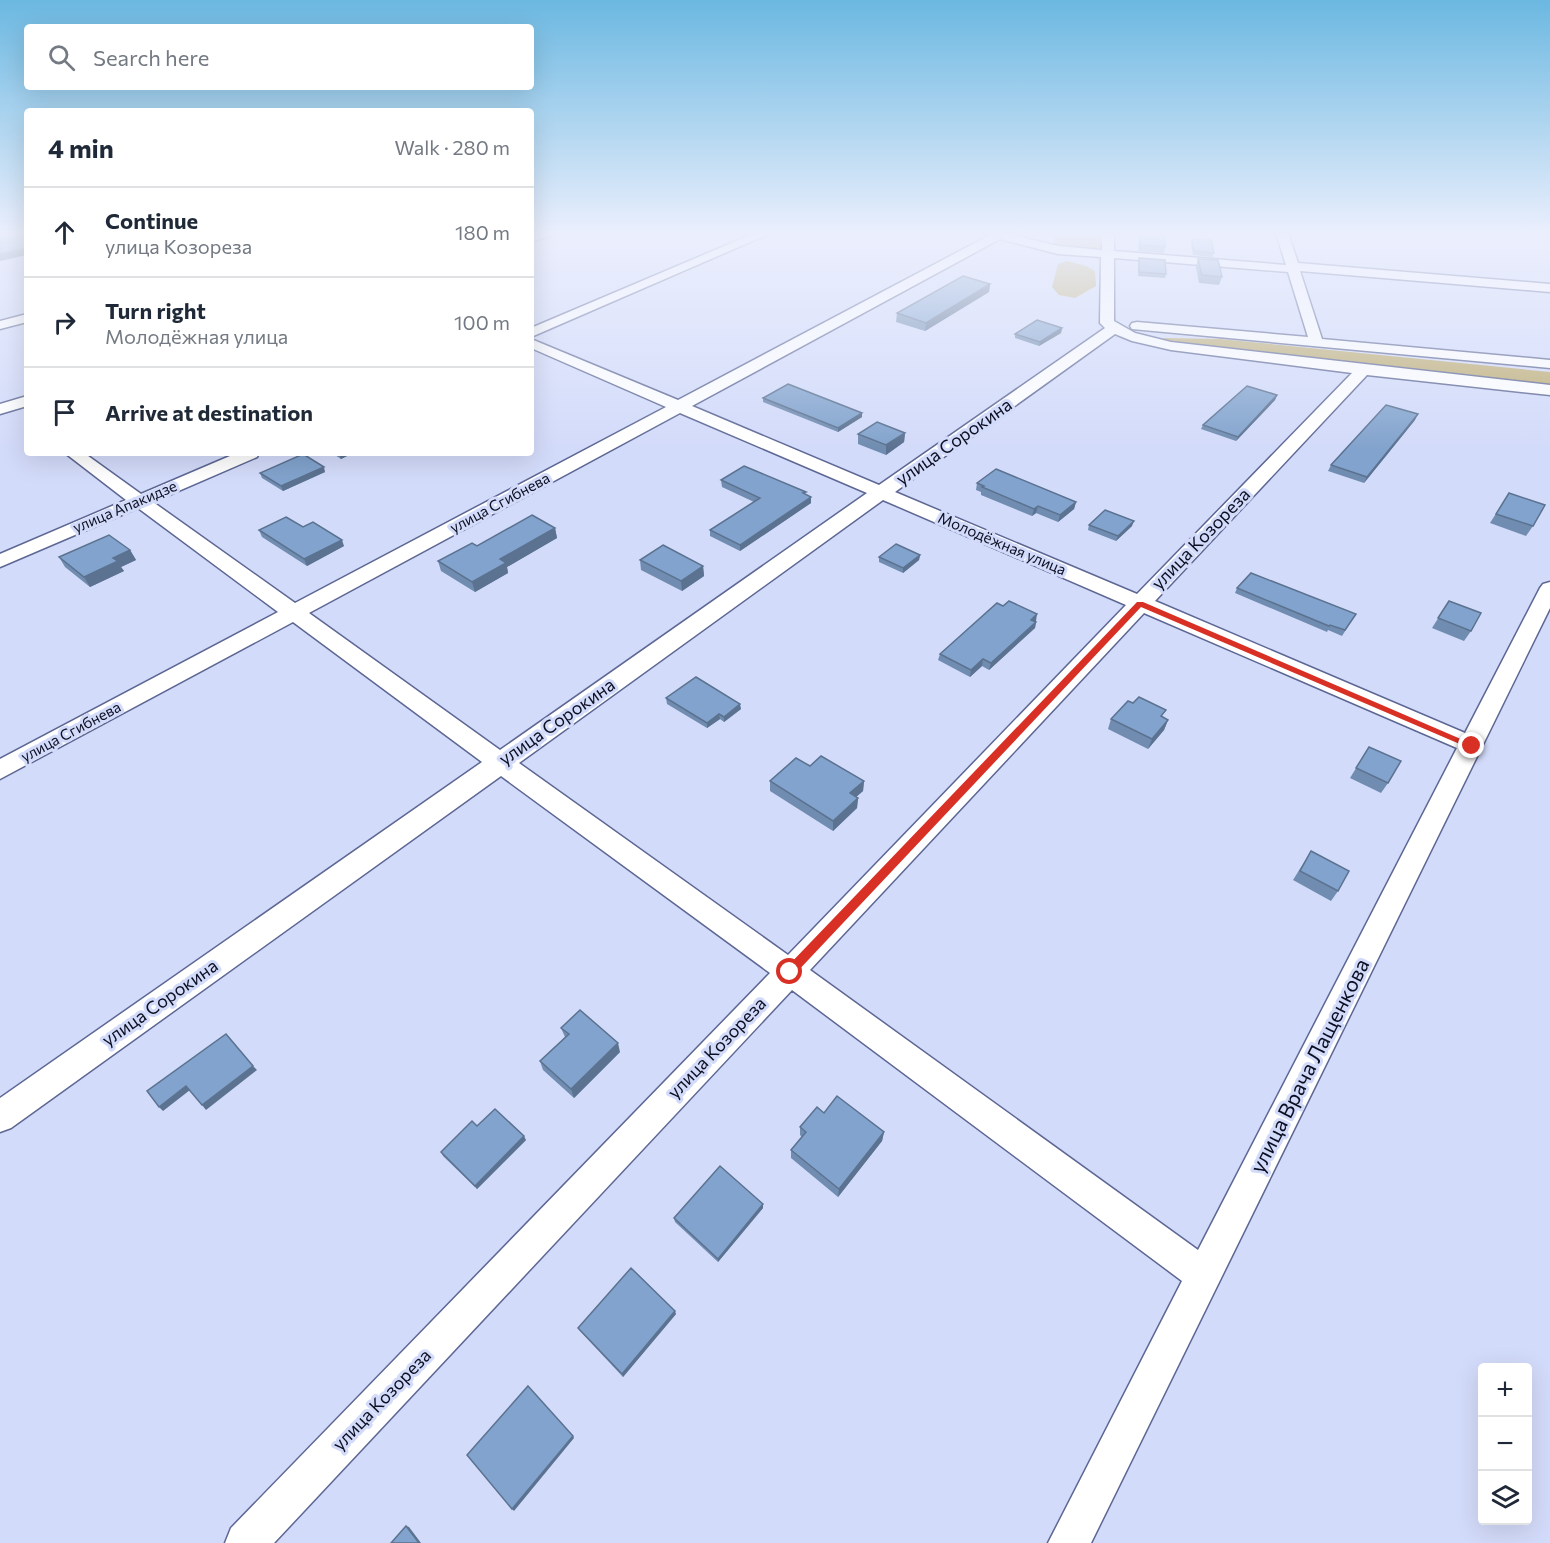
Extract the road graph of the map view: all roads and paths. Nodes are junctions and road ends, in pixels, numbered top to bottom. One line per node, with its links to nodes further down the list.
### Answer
1 (597, 305): 8 (street)
2 (865, 305): 15 (street, улица Сгибнева)
3 (1110, 305): 7 (street)
4 (1305, 305): 9 (street)
5 (24, 319): 6 (street)
6 (0, 325)
7 (1111, 326): 9 (street); 12 (street); 20 (street, улица Сорокина)
8 (534, 332)
9 (1316, 341): 11 (street)
10 (534, 344): 15 (street, Молодёжная улица)
11 (1550, 364)
12 (1363, 370): 13 (street); 24 (street, улица Козореза)
13 (1550, 390)
14 (24, 401): 16 (street)
15 (680, 406): 20 (street, Молодёжная улица); 25 (street, улица Сгибнева)
16 (4, 408): 17 (street)
17 (24, 418)
18 (77, 456): 21 (street)
19 (244, 456): 21 (street, улица Апакидзе)
20 (881, 493): 24 (street, Молодёжная улица); 27 (street, улица Сорокина)
21 (139, 501): 22 (street, улица Апакидзе); 25 (street)
22 (0, 561)
23 (1550, 588): 26 (street, улица Врача Лащенкова)
24 (1140, 603): 26 (street, Молодёжная улица); 29 (street, улица Козореза)
25 (294, 612): 27 (street); 28 (street, улица Сгибнева)
26 (1472, 746): 31 (street, улица Врача Лащенкова)
27 (501, 762): 29 (street); 30 (street, улица Сорокина)
28 (0, 770)
29 (790, 972): 31 (street); 32 (street, улица Козореза)
30 (0, 1117)
31 (1204, 1276): 33 (street, улица Врача Лащенкова)
32 (246, 1543)
33 (1069, 1543)

